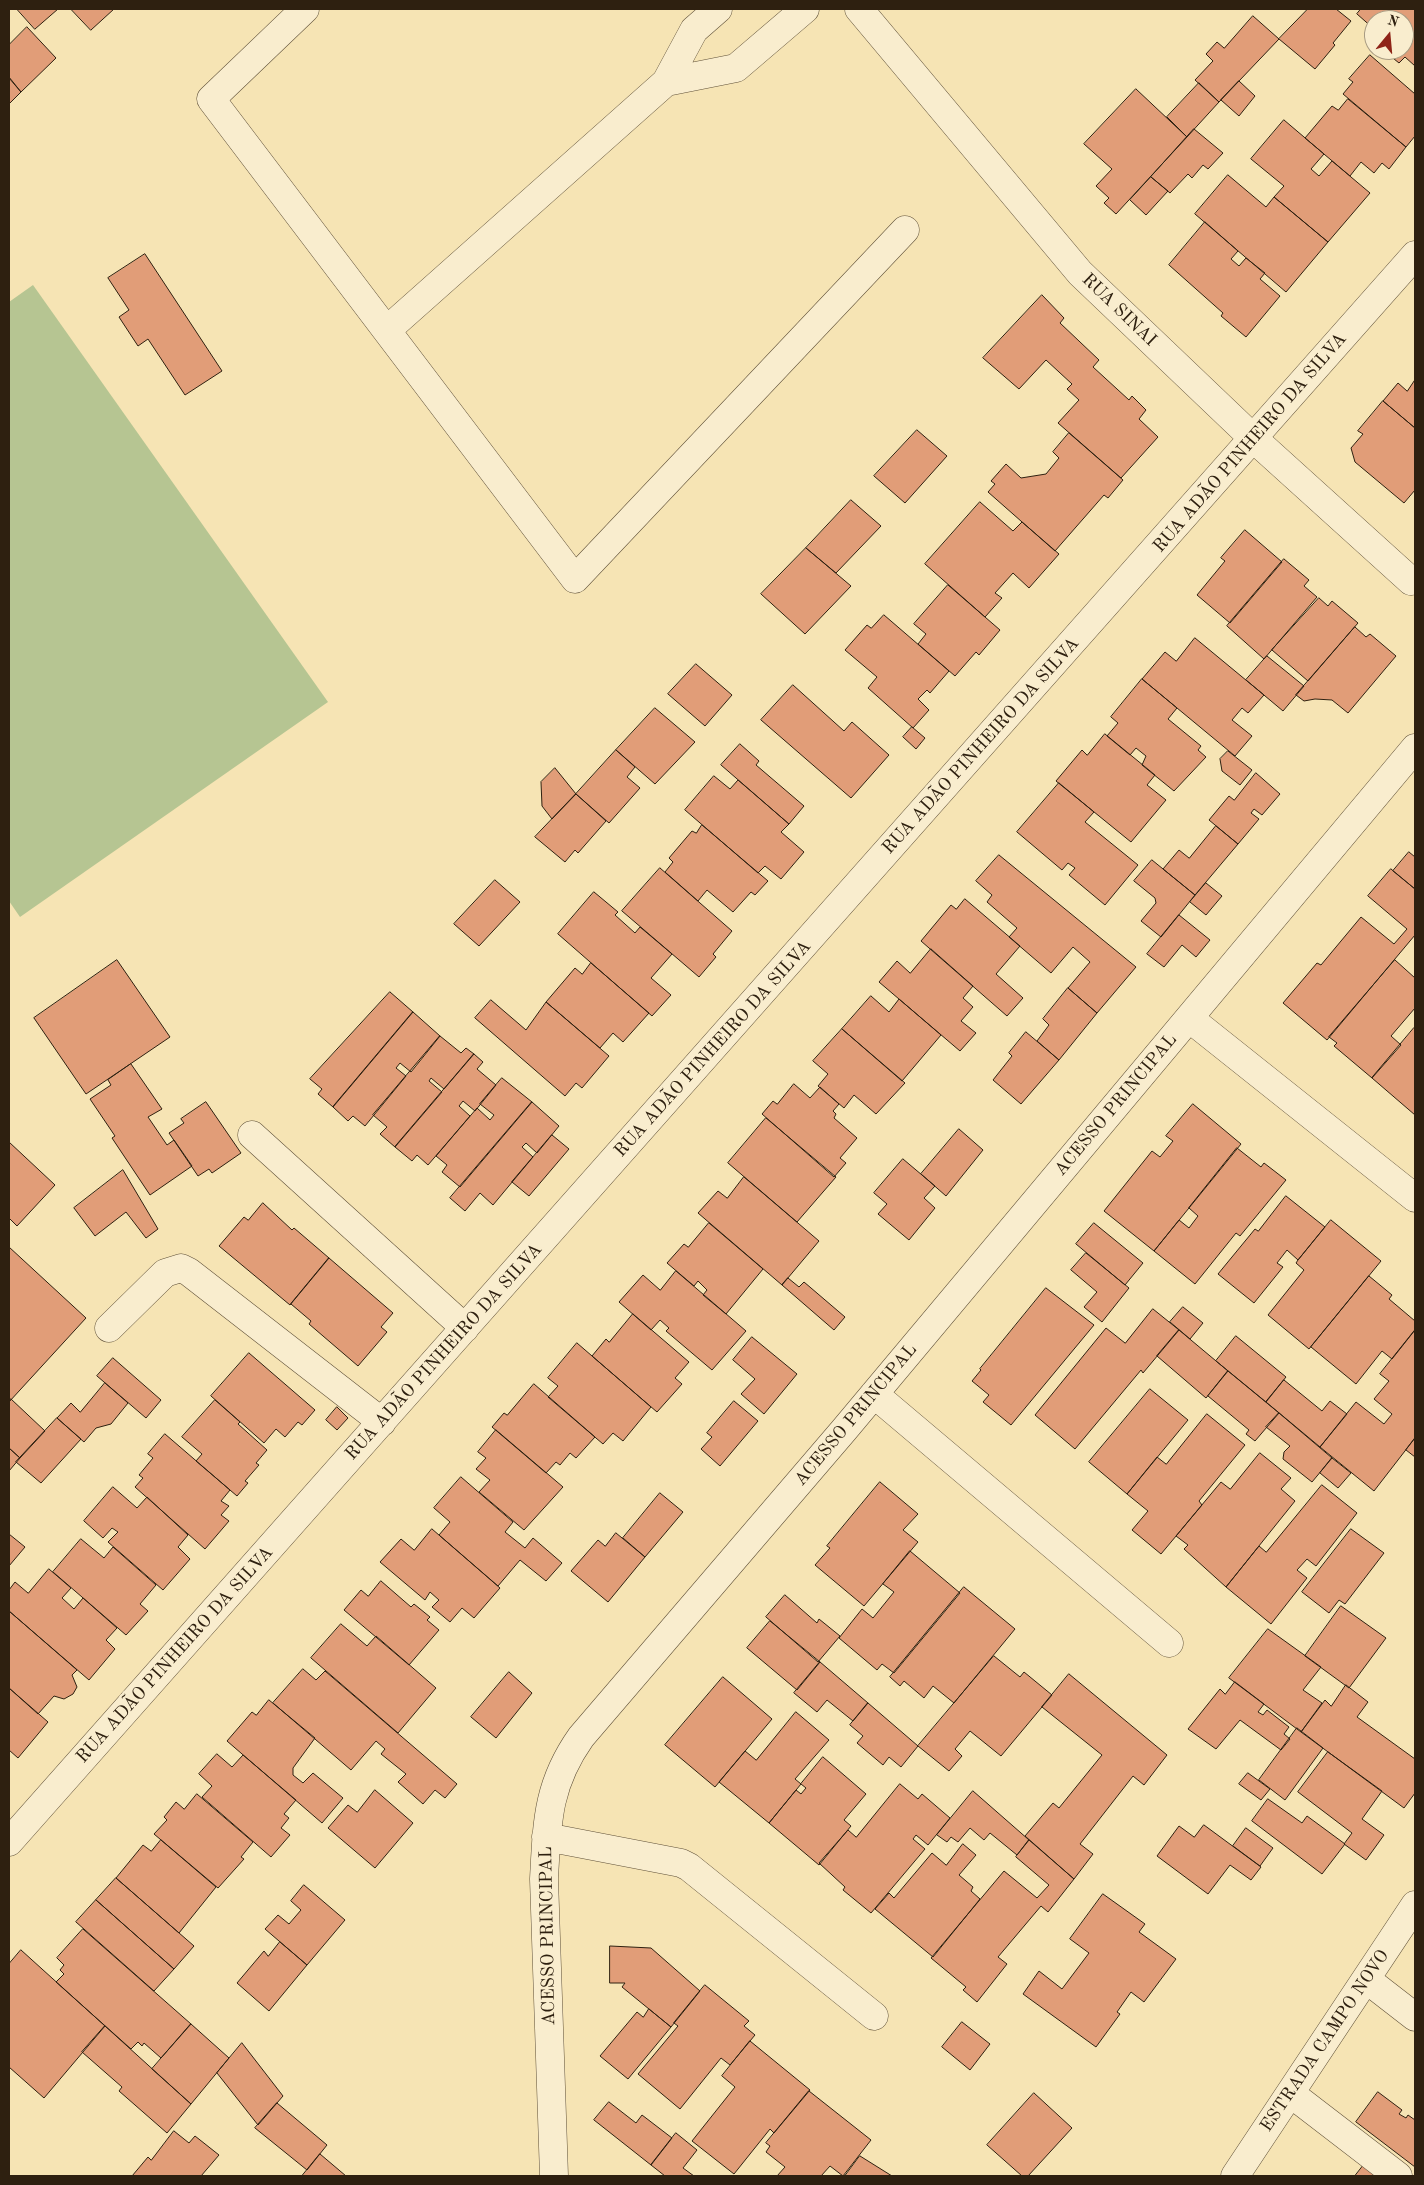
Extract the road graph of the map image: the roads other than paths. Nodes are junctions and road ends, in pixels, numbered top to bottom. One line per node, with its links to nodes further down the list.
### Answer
1 (305, 9): 8 (street)
2 (718, 9): 5 (street)
3 (805, 9): 5 (street)
4 (859, 9): 9 (street, RUA SINAI)
5 (666, 82): 8 (street)
6 (905, 230): 8 (street)
7 (1415, 255): 9 (street, RUA ADÃO PINHEIRO DA SILVA)
8 (387, 330)
9 (1254, 439): 10 (street, RUA SINAI); 16 (street, RUA ADÃO PINHEIRO DA SILVA)
10 (1411, 581)
11 (1415, 748): 12 (street, ACESSO PRINCIPAL)
12 (1189, 1018): 14 (street); 17 (street, ACESSO PRINCIPAL)
13 (252, 1135): 16 (street)
14 (1415, 1198)
15 (110, 1328): 18 (street)
16 (465, 1328): 18 (street, RUA ADÃO PINHEIRO DA SILVA)
17 (874, 1394): 19 (street); 20 (street, ACESSO PRINCIPAL)
18 (382, 1422): 21 (street, RUA ADÃO PINHEIRO DA SILVA)
19 (1169, 1643)
20 (546, 1836): 24 (street); 27 (street, ACESSO PRINCIPAL)
21 (9, 1842)
22 (1415, 1905): 23 (street, ESTRADA CAMPO NOVO)
23 (1366, 1979): 25 (street); 26 (street, ESTRADA CAMPO NOVO)
24 (874, 2016)
25 (1415, 2016)
26 (1290, 2093): 28 (street, ESTRADA CAMPO NOVO); 29 (street)
27 (554, 2176)
28 (1234, 2176)
29 (1398, 2176)

